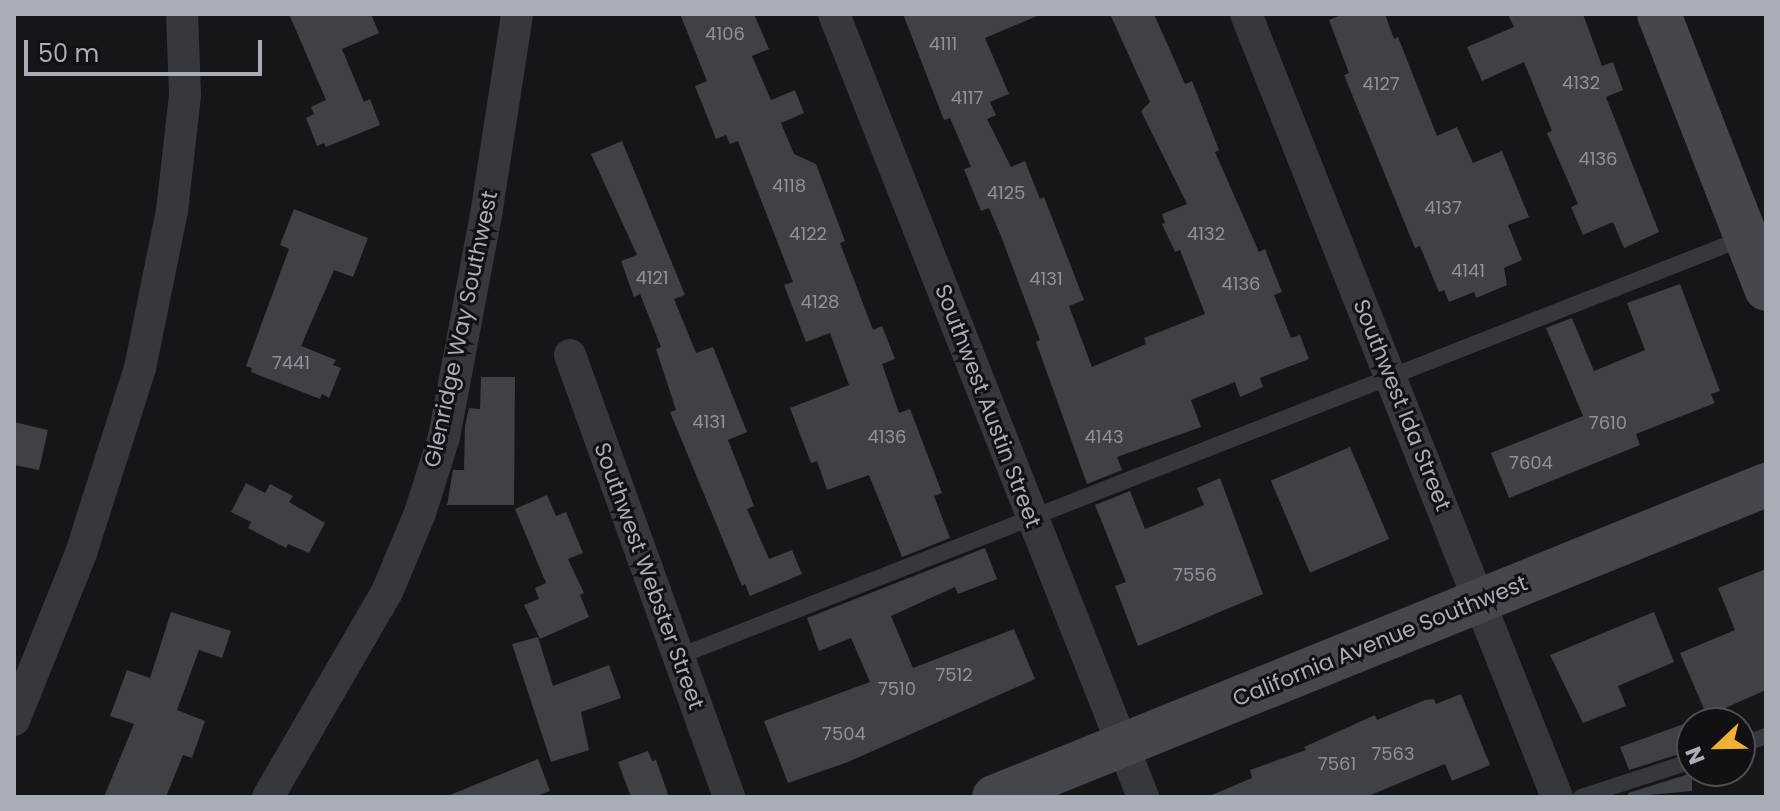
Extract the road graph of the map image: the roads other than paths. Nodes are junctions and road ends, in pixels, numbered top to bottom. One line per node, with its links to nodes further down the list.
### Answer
1 (182, 14): 14 (street)
2 (517, 14): 17 (street, Glenridge Way Southwest)
3 (834, 14): 11 (street, Southwest Austin Street)
4 (1246, 14): 9 (street, Southwest Ida Street)
5 (1659, 14): 6 (main road)
6 (1756, 233): 7 (main road); 9 (lane)
7 (1766, 289)
8 (570, 355): 13 (street, Southwest Webster Street)
9 (1390, 377): 11 (lane); 12 (street, Southwest Ida Street)
10 (1766, 485): 12 (main road, California Avenue Southwest)
11 (1032, 516): 13 (lane); 15 (street, Southwest Austin Street)
12 (1479, 600): 15 (main road, California Avenue Southwest); 21 (street, Southwest Ida Street)
13 (677, 657): 18 (street, Southwest Webster Street)
14 (14, 720)
15 (1123, 746): 19 (main road, California Avenue Southwest); 20 (street, Southwest Austin Street)
16 (1676, 766): 22 (lane)
17 (268, 797)
18 (729, 797)
19 (994, 797)
20 (1143, 797)
21 (1557, 797)
22 (1581, 797)

